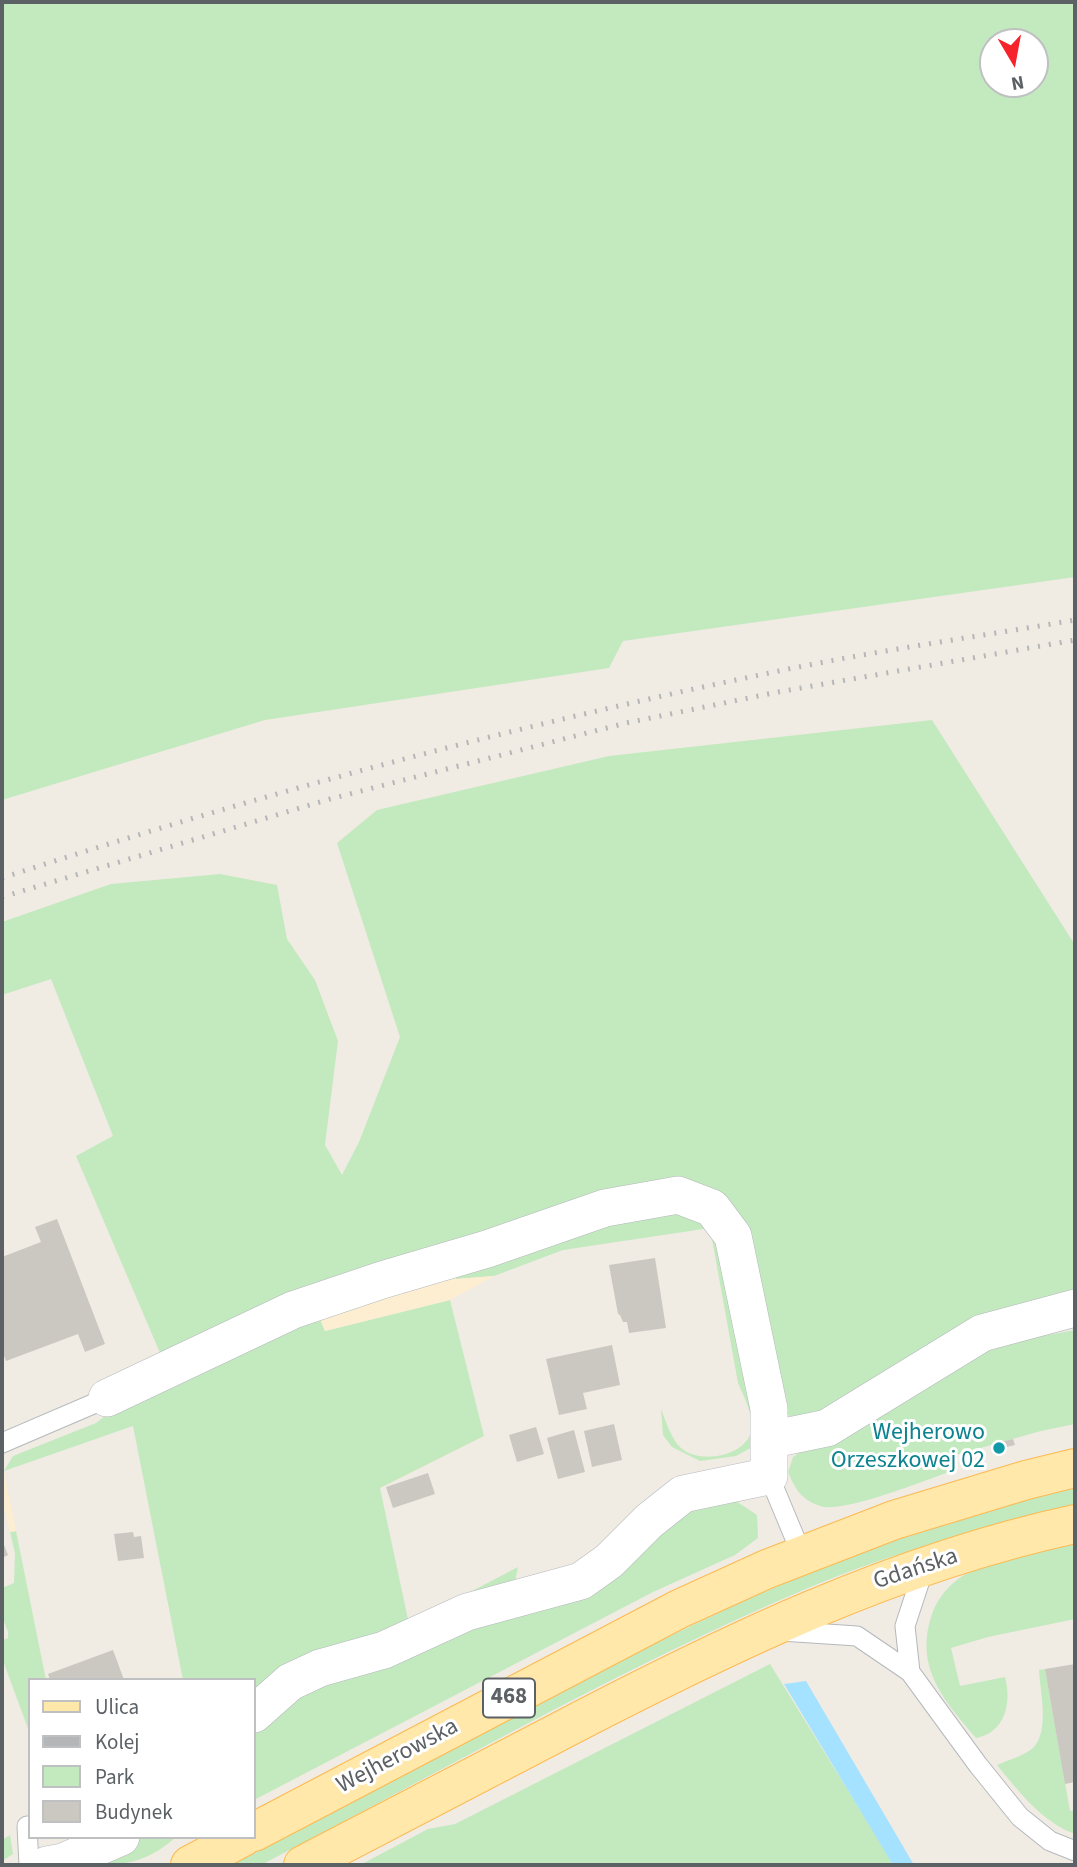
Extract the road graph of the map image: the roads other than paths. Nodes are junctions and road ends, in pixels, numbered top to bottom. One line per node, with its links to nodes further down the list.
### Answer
1 (1075, 1308): 4 (street)
2 (107, 1398): 3 (lane); 4 (street)
3 (2, 1443)
4 (769, 1458): 7 (lane); 11 (street)
5 (1075, 1468): 7 (main road, 468)
6 (1075, 1524): 8 (main road, Gdańska / 468)
7 (802, 1555): 13 (main road, Wejherowska / 468)
8 (925, 1566): 9 (main road, Gdańska / 468); 10 (lane)
9 (762, 1630): 10 (lane); 20 (main road, 468)
10 (910, 1672): 16 (lane)
11 (256, 1712)
12 (27, 1826): 18 (lane)
13 (256, 1831)
14 (116, 1839): 19 (street)
15 (237, 1839): 17 (main road)
16 (1075, 1851)
17 (201, 1852)
18 (29, 1865)
19 (47, 1865)
20 (303, 1865)

